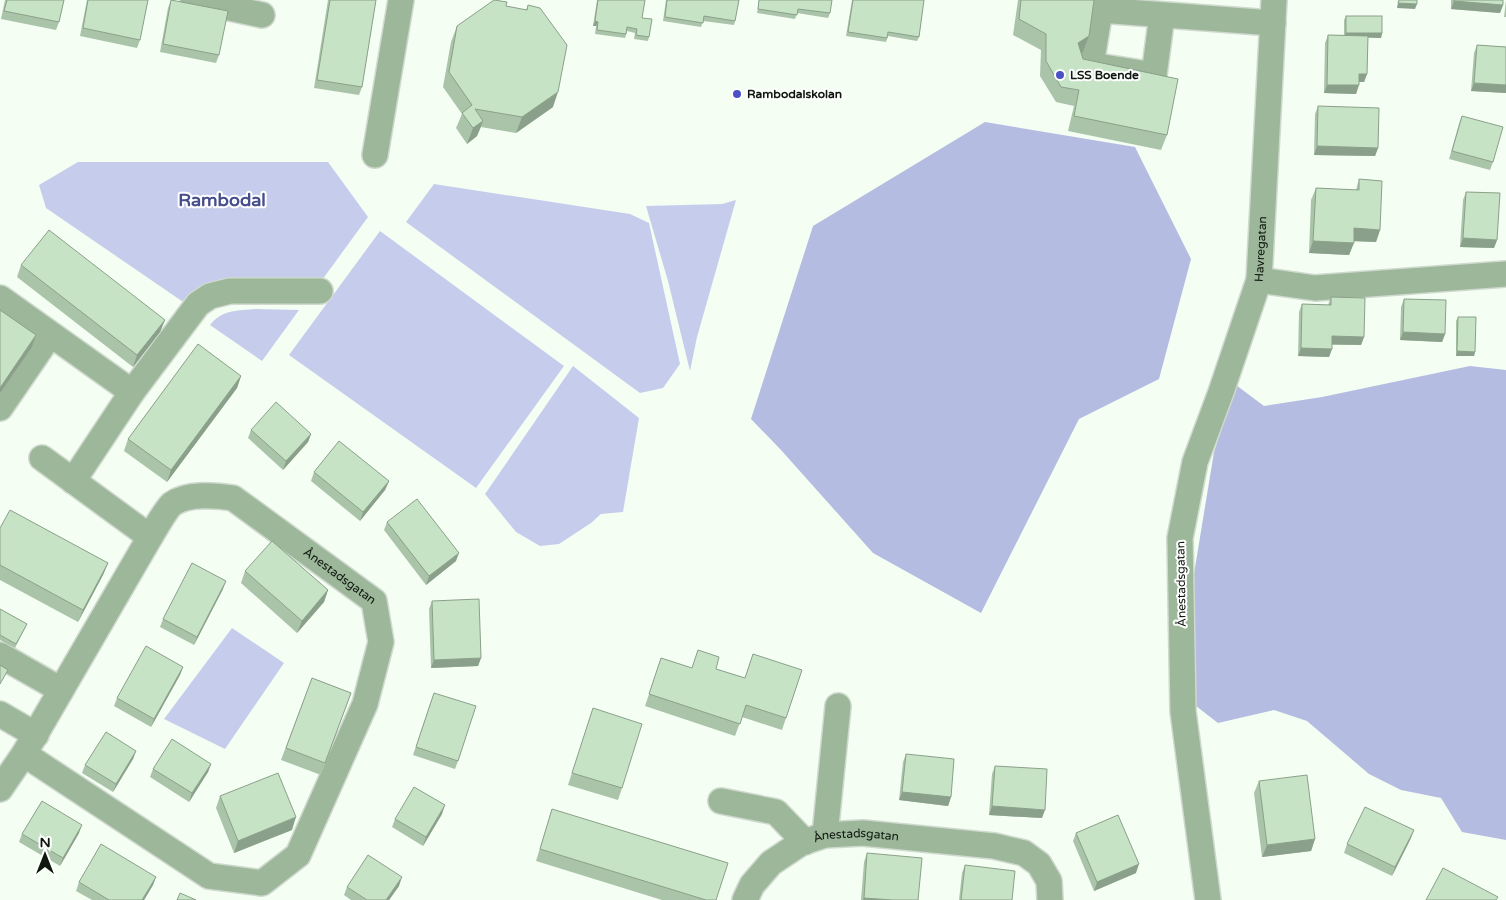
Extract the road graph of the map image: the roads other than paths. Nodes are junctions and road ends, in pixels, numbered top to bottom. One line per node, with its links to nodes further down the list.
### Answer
1 (193, 0): 5 (street)
2 (401, 0): 6 (street)
3 (1273, 12): 4 (street); 8 (street, Havregatan)
4 (1162, 14)
5 (262, 15)
6 (374, 155)
7 (1506, 274): 8 (street, Havregatan)
8 (1259, 280): 27 (street, Ånestadsgatan)
9 (320, 292): 12 (street)
10 (0, 298): 11 (street)
11 (50, 335): 12 (street); 13 (street)
12 (132, 392): 15 (street)
13 (0, 408)
14 (42, 458): 15 (street)
15 (73, 481): 16 (street)
16 (150, 537): 18 (street, Ånestadsgatan); 21 (street, Ånestadsgatan)
17 (0, 655): 18 (street)
18 (61, 690): 21 (street, Ånestadsgatan)
19 (838, 706): 24 (street)
20 (0, 714): 21 (street)
21 (30, 744): 22 (street, Ånestadsgatan)
22 (0, 788)
23 (721, 801): 24 (street)
24 (815, 839): 25 (street, Ånestadsgatan); 26 (street, Ånestadsgatan)
25 (745, 900)
26 (1050, 900)
27 (1208, 900)

